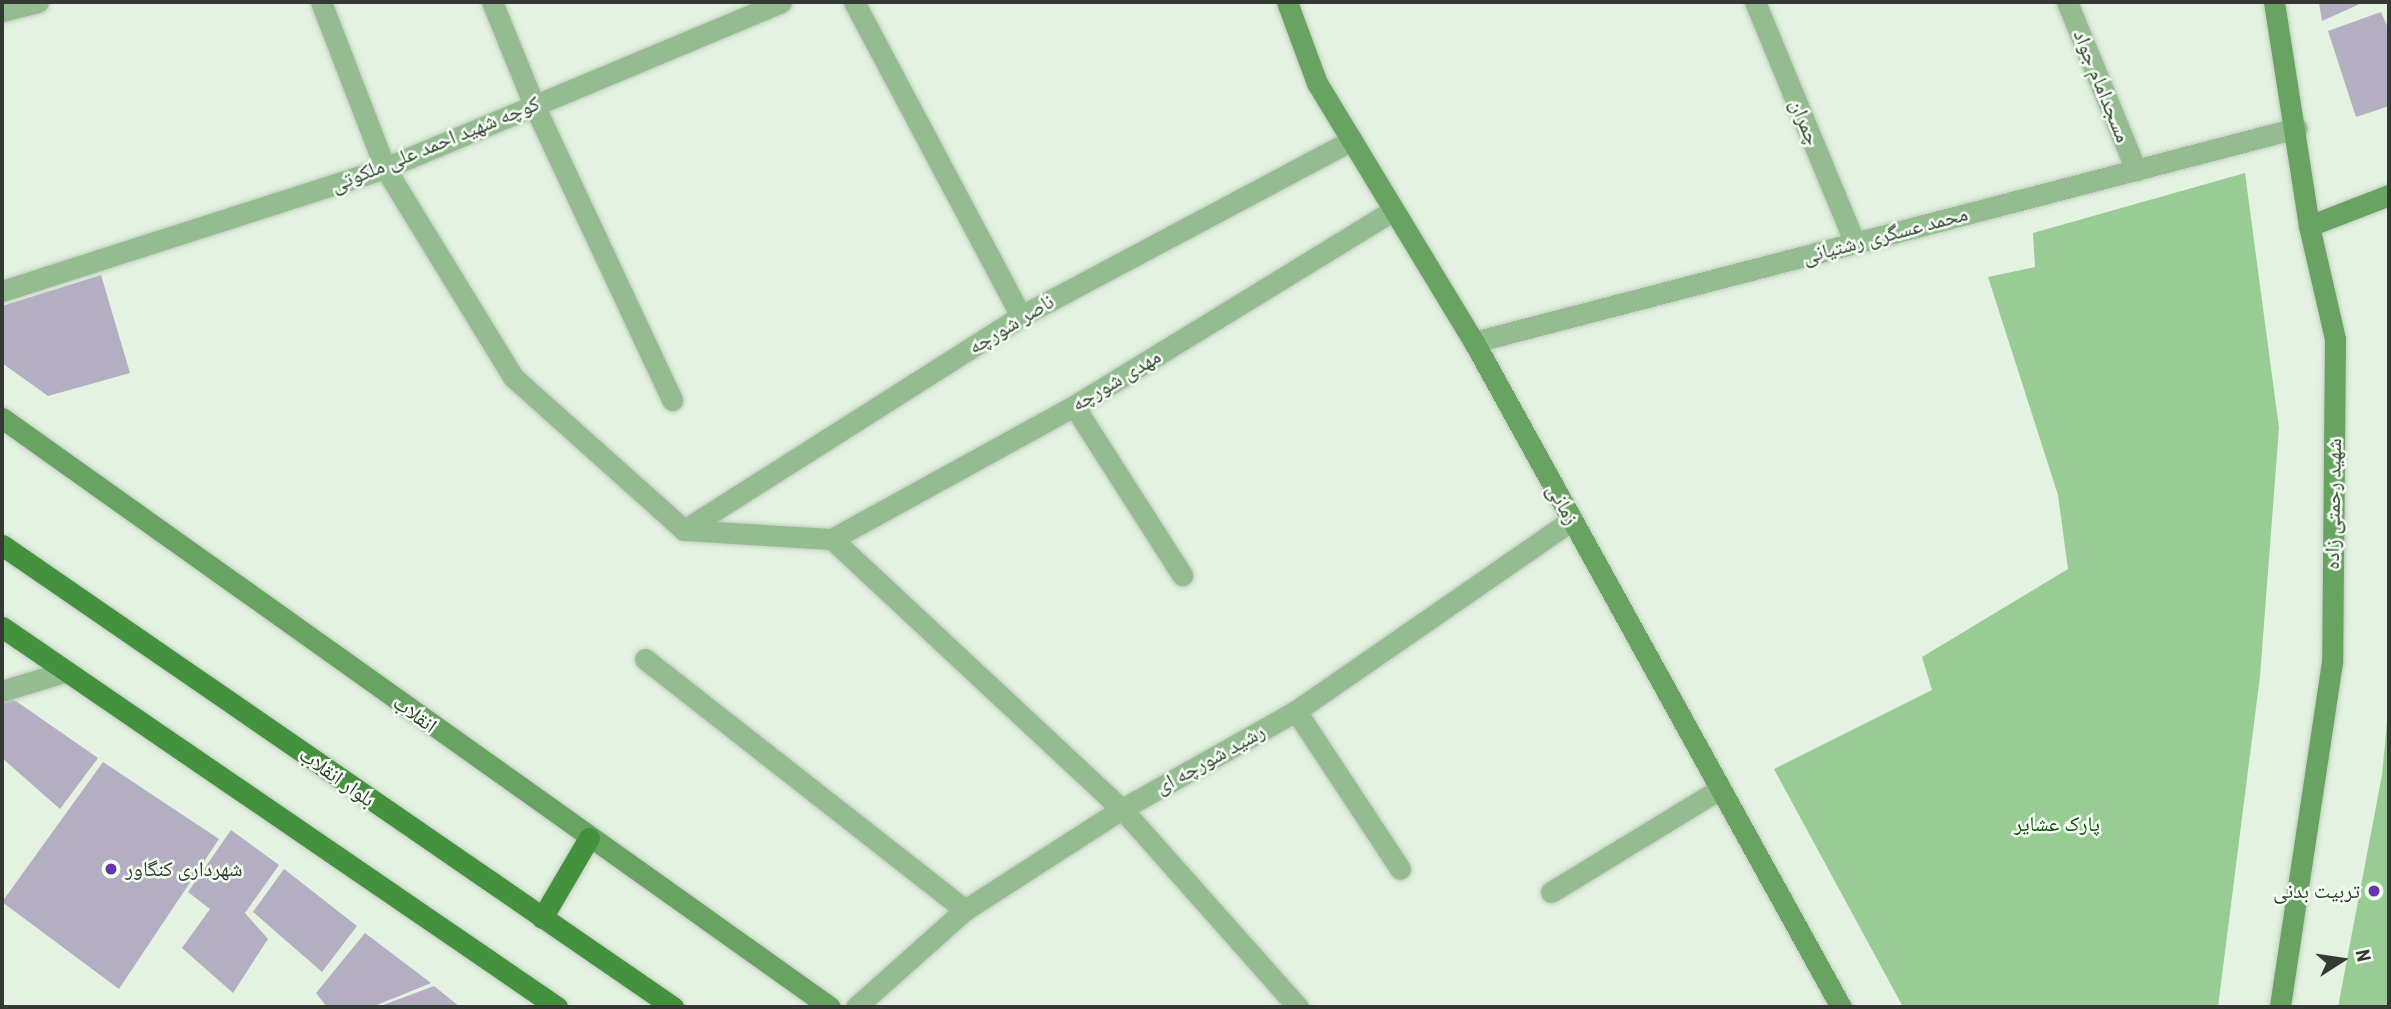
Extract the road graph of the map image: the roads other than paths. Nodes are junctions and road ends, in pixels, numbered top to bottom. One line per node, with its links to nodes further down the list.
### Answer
1 (38, 2): 10 (street)
2 (321, 2): 14 (street)
3 (492, 2): 11 (street)
4 (781, 2): 11 (street, کوچه شهید احمد علی ملکوتی)
5 (855, 2): 21 (street)
6 (1287, 2): 13 (street, زمانی)
7 (1755, 2): 19 (street, چمران)
8 (2067, 2): 15 (street, مسجدامام جواد)
9 (2274, 2): 12 (street, شهید رحمتی زاده)
10 (2, 12)
11 (534, 105): 14 (street, کوچه شهید احمد علی ملکوتی); 23 (street)
12 (2297, 128): 15 (street, محمد عسگری رشتیانی); 18 (street, شهید رحمتی زاده)
13 (1352, 140): 17 (street, زمانی); 21 (street, ناصر شورچه)
14 (385, 168): 20 (street, کوچه شهید احمد علی ملکوتی); 27 (street)
15 (2136, 170): 19 (street, محمد عسگری رشتیانی)
16 (2389, 195): 18 (street)
17 (1394, 211): 22 (street, زمانی); 24 (street, مهدی شورچه)
18 (2309, 226): 49 (street, شهید رحمتی زاده)
19 (1855, 243): 22 (street, محمد عسگری رشتیانی)
20 (2, 291)
21 (1020, 316): 27 (street, ناصر شورچه)
22 (1474, 342): 26 (street, زمانی)
23 (672, 400)
24 (1074, 406): 28 (street, مهدی شورچه); 30 (street)
25 (2, 418): 38 (street, انقلاب)
26 (1572, 520): 35 (street, رشید شورچه ای); 36 (street, زمانی)
27 (684, 530): 28 (street)
28 (832, 539): 37 (street)
29 (2, 545): 42 (main road, بلوار انقلاب)
30 (1182, 575)
31 (2, 627): 33 (main road)
32 (645, 659): 41 (street)
33 (65, 672): 34 (street); 43 (main road)
34 (2, 691)
35 (1296, 711): 37 (street, رشید شورچه ای); 39 (street)
36 (1720, 789): 40 (street); 48 (street, زمانی)
37 (1122, 809): 41 (street, رشید شورچه ای); 47 (street)
38 (589, 838): 42 (main road); 45 (street, انقلاب)
39 (1400, 869)
40 (1552, 892)
41 (965, 910): 46 (street, رشید شورچه ای)
42 (542, 918): 44 (main road, بلوار انقلاب)
43 (557, 1007)
44 (673, 1007)
45 (830, 1007)
46 (856, 1007)
47 (1298, 1007)
48 (1841, 1007)
49 (2280, 1007)

